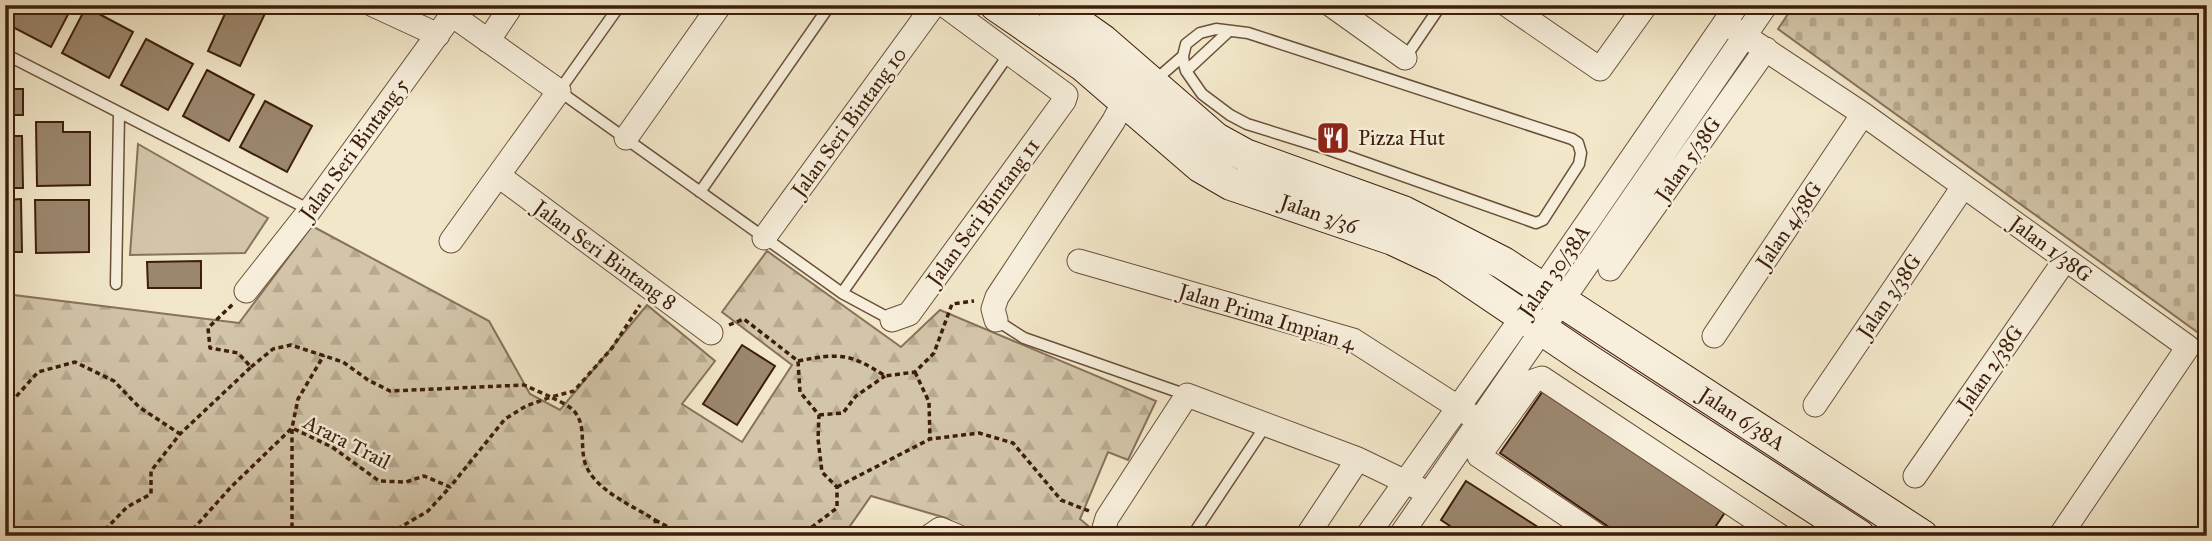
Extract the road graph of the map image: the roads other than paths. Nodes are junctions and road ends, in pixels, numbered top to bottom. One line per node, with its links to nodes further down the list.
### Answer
1 (373, 5): 18 (street)
2 (512, 5): 20 (street)
3 (620, 5): 28 (lane)
4 (720, 5): 34 (street)
5 (830, 5): 37 (lane)
6 (933, 5): 40 (street, Jalan Seri Bintang 10)
7 (944, 5): 23 (street)
8 (996, 5): 27 (street)
9 (1052, 5): 27 (street)
10 (1331, 5): 25 (street)
11 (1441, 5): 25 (lane)
12 (1507, 5): 13 (street)
13 (1646, 5)
14 (1766, 5): 19 (street, Jalan 30/38A)
15 (456, 10): 18 (street, Jalan Seri Bintang 5); 20 (street)
16 (1731, 14): 19 (street, Jalan 1/38G); 29 (street, Jalan 30/38A)
17 (1229, 31): 24 (lane); 26 (lane); 33 (lane)
18 (438, 34): 39 (street, Jalan Seri Bintang 5)
19 (1745, 36): 21 (street, Jalan 1/38G); 32 (street, Jalan 30/38A)
20 (488, 41): 28 (street)
21 (1766, 49): 31 (street, Jalan 1/38G); 44 (street, Jalan 5/38G)
22 (5, 54): 30 (lane)
23 (1009, 54): 47 (lane); 50 (street, Jalan Seri Bintang 11)
24 (1183, 55): 26 (lane); 27 (lane)
25 (1405, 58)
26 (1186, 71): 33 (lane)
27 (1140, 87): 33 (street, Jalan 3/36); 38 (street, Jalan 3/36); 49 (street)
28 (559, 91): 34 (lane); 35 (street)
29 (1664, 111): 32 (street); 48 (street, Jalan 30/38A)
30 (119, 114): 39 (lane); 45 (lane)
31 (1863, 114): 36 (street, Jalan 1/38G); 53 (street, Jalan 4/38G)
32 (1684, 124): 48 (street, Jalan 30/38A)
33 (1222, 126): 38 (street, Jalan 3/36)
34 (625, 138): 37 (lane)
35 (499, 176): 41 (street); 52 (street, Jalan Seri Bintang 8)
36 (1963, 187): 42 (street, Jalan 1/38G); 55 (street, Jalan 3/38G)
37 (700, 192): 40 (lane)
38 (1320, 198): 48 (street, Jalan 3/36); 51 (street, Jalan 3/36)
39 (310, 210): 46 (street, Jalan Seri Bintang 5)
40 (764, 238): 47 (lane)
41 (451, 241)
42 (2066, 260): 61 (street, Jalan 2/38G); 75 (street, Jalan 1/38G)
43 (1079, 261): 56 (street, Jalan Prima Impian 4)
44 (1610, 269)
45 (116, 284)
46 (246, 291)
47 (842, 293): 50 (lane)
48 (1551, 295): 51 (street, Jalan 30/38A); 74 (street, Jalan 6/38A)
49 (995, 315): 54 (lane)
50 (891, 320)
51 (1533, 323): 56 (street, Jalan 30/38A); 57 (street, Jalan 30/38A); 73 (street, Jalan 6/38A)
52 (711, 333)
53 (1714, 336)
54 (1187, 395): 58 (street); 64 (street)
55 (1815, 405)
56 (1459, 407): 57 (street, Jalan Prima Impian 4); 62 (street, Jalan 30/38A)
57 (1479, 420): 59 (street, Jalan 30/38A)
58 (1266, 425): 60 (street); 68 (lane)
59 (1470, 450): 63 (street, Jalan 30/38A); 71 (street); 72 (street)
60 (1358, 459): 62 (street); 69 (street)
61 (1915, 476)
62 (1407, 481): 63 (street); 70 (street, Jalan 30/38A)
63 (1427, 494): 65 (street, Jalan 30/38A)
64 (1106, 527)
65 (1405, 534)
66 (930, 536): 67 (street)
67 (957, 536)
68 (1192, 536)
69 (1307, 536)
70 (1367, 536)
71 (1598, 536)
72 (1780, 536)
73 (1859, 536)
74 (1922, 536)
75 (2060, 536)

